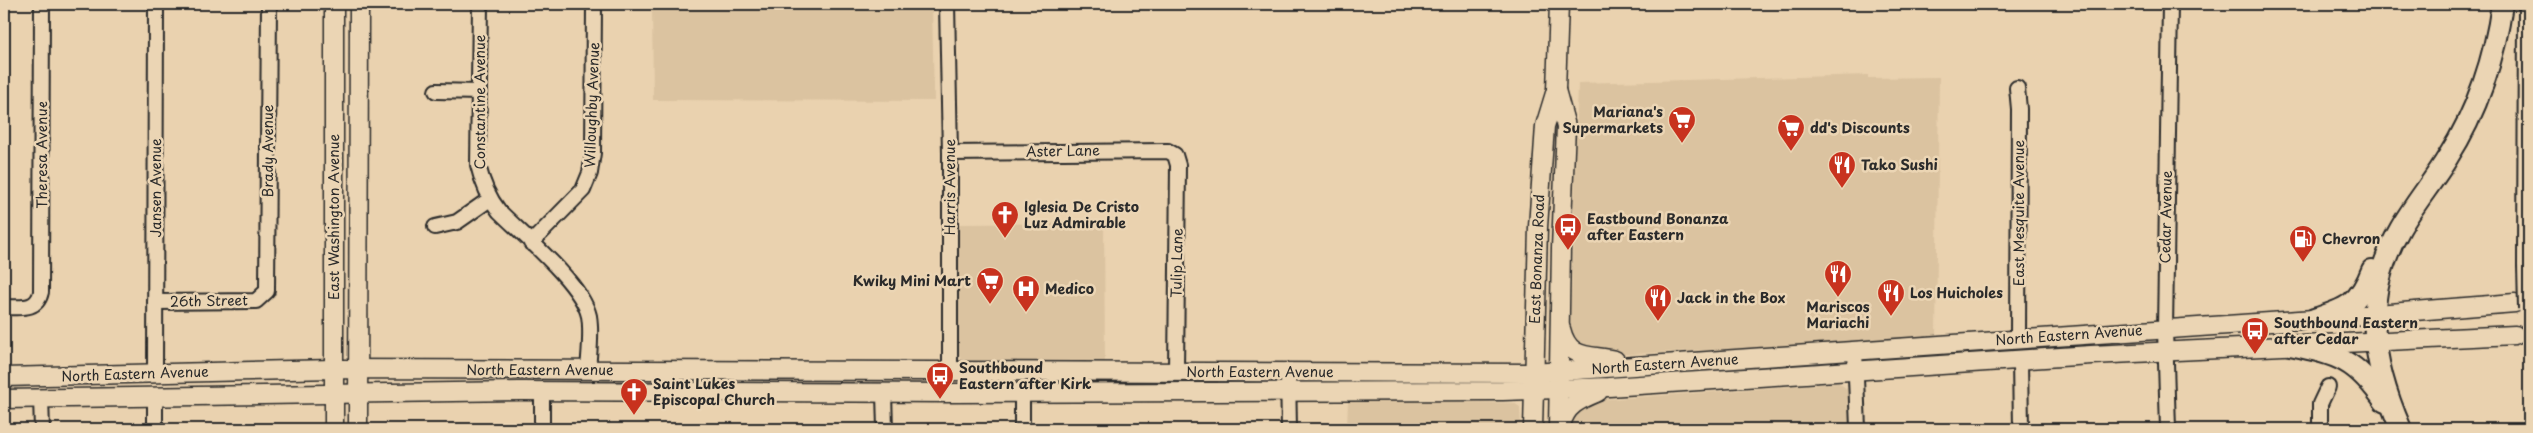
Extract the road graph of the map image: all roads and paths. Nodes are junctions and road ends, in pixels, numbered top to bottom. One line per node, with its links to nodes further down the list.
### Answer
1 (42, 4): 28 (street, Theresa Avenue)
2 (156, 4): 26 (street, Jansen Avenue)
3 (269, 4): 25 (street, Brady Avenue)
4 (334, 4): 42 (main road, East Washington Avenue)
5 (358, 4): 43 (main road, East Washington Avenue)
6 (480, 4): 16 (street, Constantine Avenue)
7 (594, 4): 24 (street, Willoughby Avenue)
8 (947, 4): 18 (street, Harris Avenue)
9 (1558, 4): 14 (main road, East Bonanza Road)
10 (2170, 4): 32 (street, Cedar Avenue)
11 (2502, 4): 23 (highway)
12 (2529, 4): 27 (highway, bridge)
13 (2017, 88): 34 (street, East Mesquite Avenue)
14 (1556, 90): 17 (main road, East Bonanza Road); 20 (main road, East Bonanza Road)
15 (436, 91): 16 (street)
16 (479, 92): 21 (street, Constantine Avenue)
17 (1545, 126): 20 (main road); 55 (main road, East Bonanza Road)
18 (950, 153): 19 (street, Aster Lane); 45 (street, Harris Avenue)
19 (1175, 155): 49 (street, Tulip Lane)
20 (1564, 186): 30 (main road, East Bonanza Road)
21 (490, 199): 22 (street); 24 (street, Constantine Avenue)
22 (435, 228)
23 (2399, 231): 29 (highway); 31 (highway)
24 (532, 244): 44 (street, Constantine Avenue)
25 (262, 297): 26 (street, 26th Street)
26 (155, 302): 51 (street, Jansen Avenue)
27 (2522, 306): 29 (main road, North Eastern Avenue)
28 (4, 307)
29 (2374, 315): 31 (main road, North Eastern Avenue); 35 (highway)
30 (1559, 319): 41 (main road); 46 (main road, East Bonanza Road)
31 (2314, 319): 32 (main road, North Eastern Avenue)
32 (2165, 329): 34 (main road, North Eastern Avenue); 38 (street, Cedar Avenue)
33 (2515, 335): 35 (main road, North Eastern Avenue)
34 (2018, 339): 37 (main road, North Eastern Avenue)
35 (2374, 343): 36 (main road, North Eastern Avenue); 70 (highway)
36 (2290, 345): 38 (main road, North Eastern Avenue); 70 (highway)
37 (1855, 351): 39 (main road, North Eastern Avenue); 47 (street)
38 (2165, 352): 40 (main road, North Eastern Avenue); 83 (street, Cedar Avenue)
39 (1798, 355): 41 (main road, North Eastern Avenue); 54 (main road)
40 (2020, 360): 47 (main road, North Eastern Avenue); 82 (street)
41 (1643, 365): 46 (main road, North Eastern Avenue)
42 (333, 369): 43 (main road, North Eastern Avenue); 51 (main road, North Eastern Avenue); 64 (main road, East Washington Avenue)
43 (357, 369): 44 (main road, North Eastern Avenue); 60 (main road, East Washington Avenue)
44 (588, 370): 45 (main road, North Eastern Avenue); 61 (main road)
45 (950, 370): 48 (main road, North Eastern Avenue); 65 (main road)
46 (1559, 371): 55 (main road, North Eastern Avenue); 58 (main road, East Bonanza Road)
47 (1856, 371): 54 (main road, North Eastern Avenue); 81 (street)
48 (1114, 372): 49 (main road, North Eastern Avenue); 63 (main road)
49 (1176, 372): 50 (main road, North Eastern Avenue)
50 (1288, 372): 55 (main road, North Eastern Avenue); 59 (street)
51 (155, 373): 52 (main road, North Eastern Avenue)
52 (112, 374): 53 (main road, North Eastern Avenue); 68 (main road)
53 (4, 377)
54 (1742, 378): 57 (main road, North Eastern Avenue)
55 (1533, 381): 58 (main road, North Eastern Avenue); 59 (main road, North Eastern Avenue); 79 (main road, East Bonanza Road)
56 (2328, 386): 84 (street)
57 (1609, 387): 58 (main road, North Eastern Avenue); 80 (main road)
58 (1558, 389): 80 (main road, East Bonanza Road)
59 (1288, 391): 63 (main road, North Eastern Avenue); 78 (street)
60 (357, 392): 61 (main road, North Eastern Avenue); 64 (main road, North Eastern Avenue); 74 (main road, East Washington Avenue)
61 (520, 392): 62 (main road, North Eastern Avenue)
62 (542, 392): 65 (main road, North Eastern Avenue); 75 (street)
63 (1022, 392): 66 (main road, North Eastern Avenue); 77 (street)
64 (333, 393): 67 (main road, North Eastern Avenue); 73 (main road, East Washington Avenue)
65 (851, 393): 66 (main road, North Eastern Avenue)
66 (884, 393): 76 (street)
67 (155, 397): 68 (main road, North Eastern Avenue); 72 (street)
68 (41, 398): 69 (main road, North Eastern Avenue); 71 (street)
69 (4, 399)
70 (2399, 425)
71 (42, 429)
72 (155, 429)
73 (334, 429)
74 (358, 429)
75 (542, 429)
76 (884, 429)
77 (1022, 429)
78 (1289, 429)
79 (1533, 429)
80 (1559, 429)
81 (1858, 429)
82 (2021, 429)
83 (2168, 429)
84 (2320, 429)

